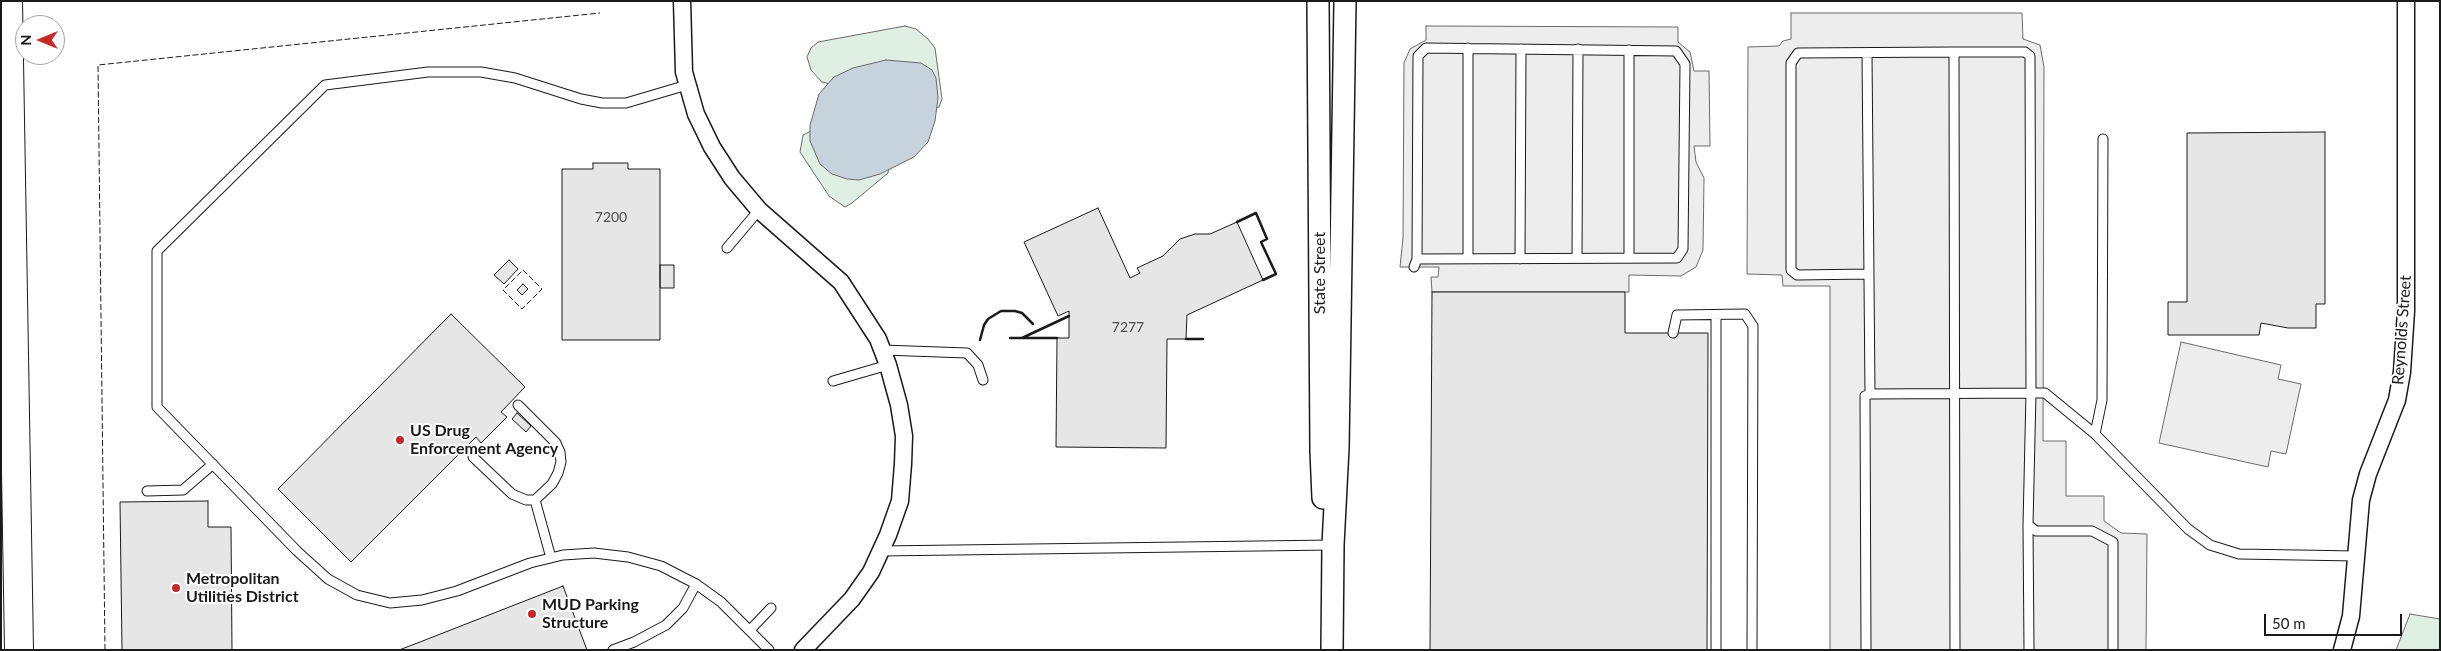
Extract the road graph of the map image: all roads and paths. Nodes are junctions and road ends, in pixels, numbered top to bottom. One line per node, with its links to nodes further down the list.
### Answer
1 (8, 1): 44 (highway)
2 (682, 1): 12 (street)
3 (1318, 1): 37 (street, State Street)
4 (1345, 1): 37 (street, State Street)
5 (2406, 1): 39 (street, Reynolds Street)
6 (1468, 48): 7 (lane); 18 (lane); 18 (lane)
7 (1521, 49): 8 (lane); 19 (lane)
8 (1578, 49): 9 (lane); 16 (lane)
9 (1629, 50): 17 (lane); 17 (lane)
10 (1954, 52): 11 (lane); 27 (lane); 29 (lane)
11 (1867, 53): 20 (lane); 20 (lane)
12 (688, 85): 14 (street); 33 (lane)
13 (2103, 139): 31 (lane)
14 (759, 210): 15 (lane); 23 (street)
15 (727, 248)
16 (1577, 258): 17 (lane); 19 (lane)
17 (1628, 258)
18 (1468, 259): 19 (lane)
19 (1520, 259)
20 (1868, 274): 28 (lane)
21 (1716, 315): 22 (lane); 49 (lane); 50 (lane)
22 (1673, 333)
23 (882, 350): 24 (street); 26 (lane)
24 (888, 365): 25 (lane); 38 (street)
25 (833, 380)
26 (983, 380)
27 (2031, 393): 29 (lane); 31 (lane); 36 (lane)
28 (1870, 394): 29 (lane); 51 (lane)
29 (1956, 394): 52 (lane)
30 (518, 405): 35 (lane)
31 (2095, 434): 39 (lane)
32 (474, 457): 35 (lane)
33 (213, 464): 34 (lane); 40 (lane)
34 (146, 491)
35 (535, 500): 40 (lane)
36 (2028, 525): 53 (lane); 54 (lane)
37 (1332, 545): 38 (lane); 48 (street, State Street)
38 (880, 551): 47 (street)
39 (2356, 556): 55 (street, Reynolds Street)
40 (551, 558): 41 (lane)
41 (696, 584): 43 (lane); 45 (lane)
42 (771, 608): 43 (lane)
43 (750, 630): 46 (lane)
44 (19, 650)
45 (613, 650)
46 (769, 650)
47 (803, 650)
48 (1332, 650)
49 (1716, 650)
50 (1752, 650)
51 (1866, 650)
52 (1955, 650)
53 (2029, 650)
54 (2113, 650)
55 (2342, 650)

